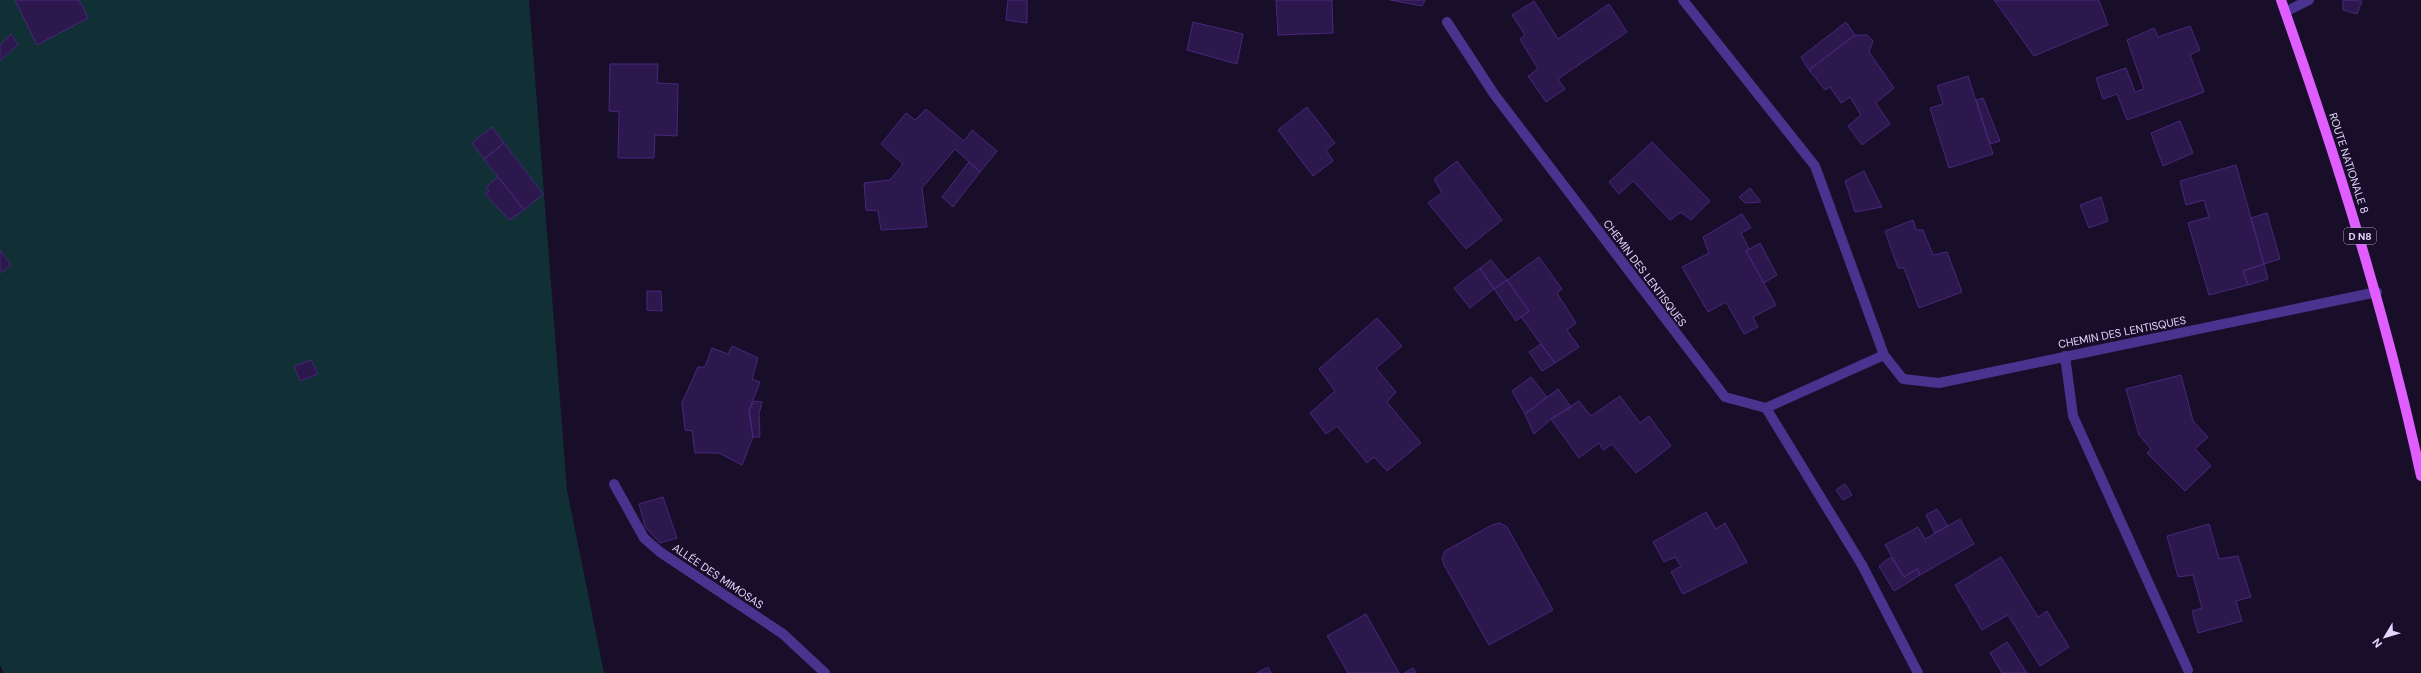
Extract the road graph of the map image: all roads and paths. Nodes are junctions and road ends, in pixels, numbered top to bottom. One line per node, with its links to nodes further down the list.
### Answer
1 (1683, 0): 7 (street, CHEMIN DES LENTISQUES)
2 (2281, 0): 4 (main road, ROUTE NATIONALE 8 / D N8)
3 (2309, 0): 4 (street)
4 (2285, 12): 6 (main road, ROUTE NATIONALE 8 / D N8)
5 (1447, 22): 9 (street, CHEMIN DES LENTISQUES)
6 (2377, 292): 8 (street, CHEMIN DES LENTISQUES); 10 (main road, ROUTE NATIONALE 8 / D N8)
7 (1884, 354): 8 (street, CHEMIN DES LENTISQUES); 9 (street)
8 (2065, 356): 12 (street)
9 (1766, 408): 14 (street)
10 (2421, 476)
11 (614, 484): 13 (street, ALLÉE DES MIMOSAS)
12 (2188, 670)
13 (825, 673)
14 (1918, 673)

